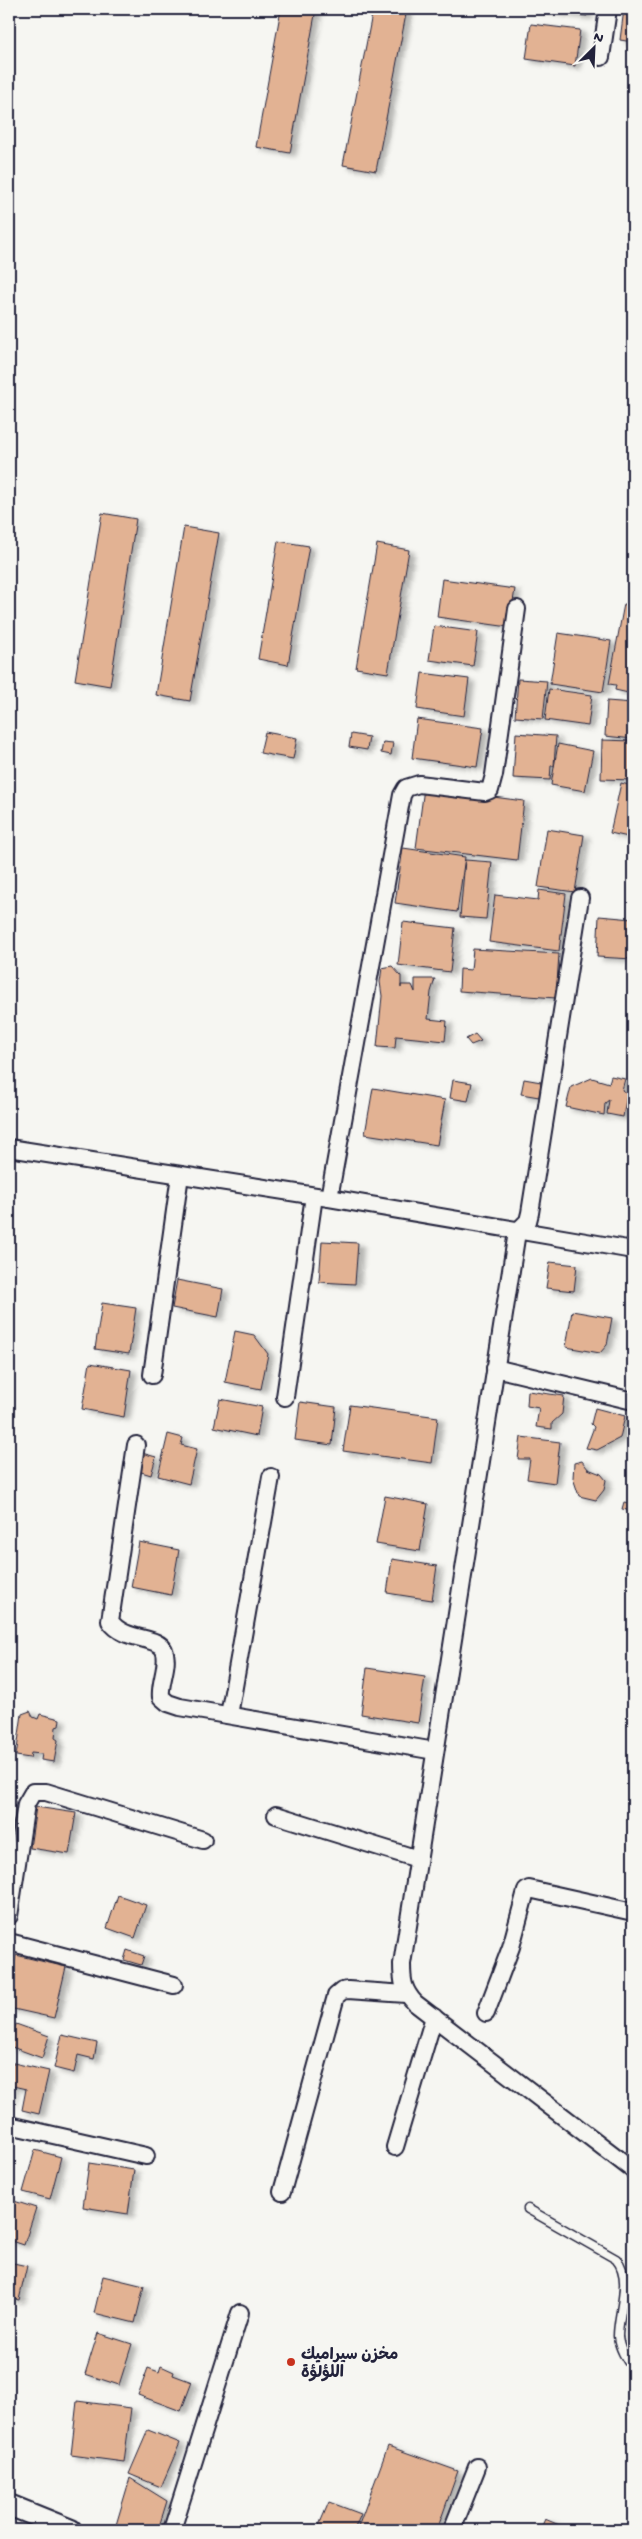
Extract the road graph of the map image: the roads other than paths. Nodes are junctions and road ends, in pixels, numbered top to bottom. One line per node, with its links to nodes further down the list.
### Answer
1 (608, 9): 2 (street)
2 (601, 57)
3 (517, 609): 7 (street)
4 (580, 898): 8 (street)
5 (9, 1148): 6 (street)
6 (180, 1175): 7 (street); 11 (street)
7 (322, 1197): 8 (street); 12 (street)
8 (517, 1232): 9 (street); 10 (street)
9 (633, 1250)
10 (495, 1368): 13 (street); 17 (street)
11 (152, 1375)
12 (285, 1398)
13 (633, 1400)
14 (136, 1445): 16 (street)
15 (271, 1477): 16 (street)
16 (229, 1715): 17 (street)
17 (435, 1751): 20 (street)
18 (276, 1815): 20 (street)
19 (203, 1840): 22 (street)
20 (418, 1859): 25 (street)
21 (633, 1912): 26 (street)
22 (9, 1916)
23 (9, 1942): 24 (street)
24 (174, 1985)
25 (406, 1994): 27 (street); 32 (street)
26 (486, 2013)
27 (434, 2017): 29 (street); 31 (street)
28 (9, 2125): 30 (street)
29 (395, 2147)
30 (146, 2156)
31 (633, 2170)
32 (282, 2192)
33 (528, 2209): 35 (lane)
34 (240, 2313): 39 (street)
35 (633, 2368)
36 (477, 2467): 40 (street)
37 (9, 2505): 38 (street)
38 (71, 2530)
39 (172, 2530)
40 (452, 2530)

